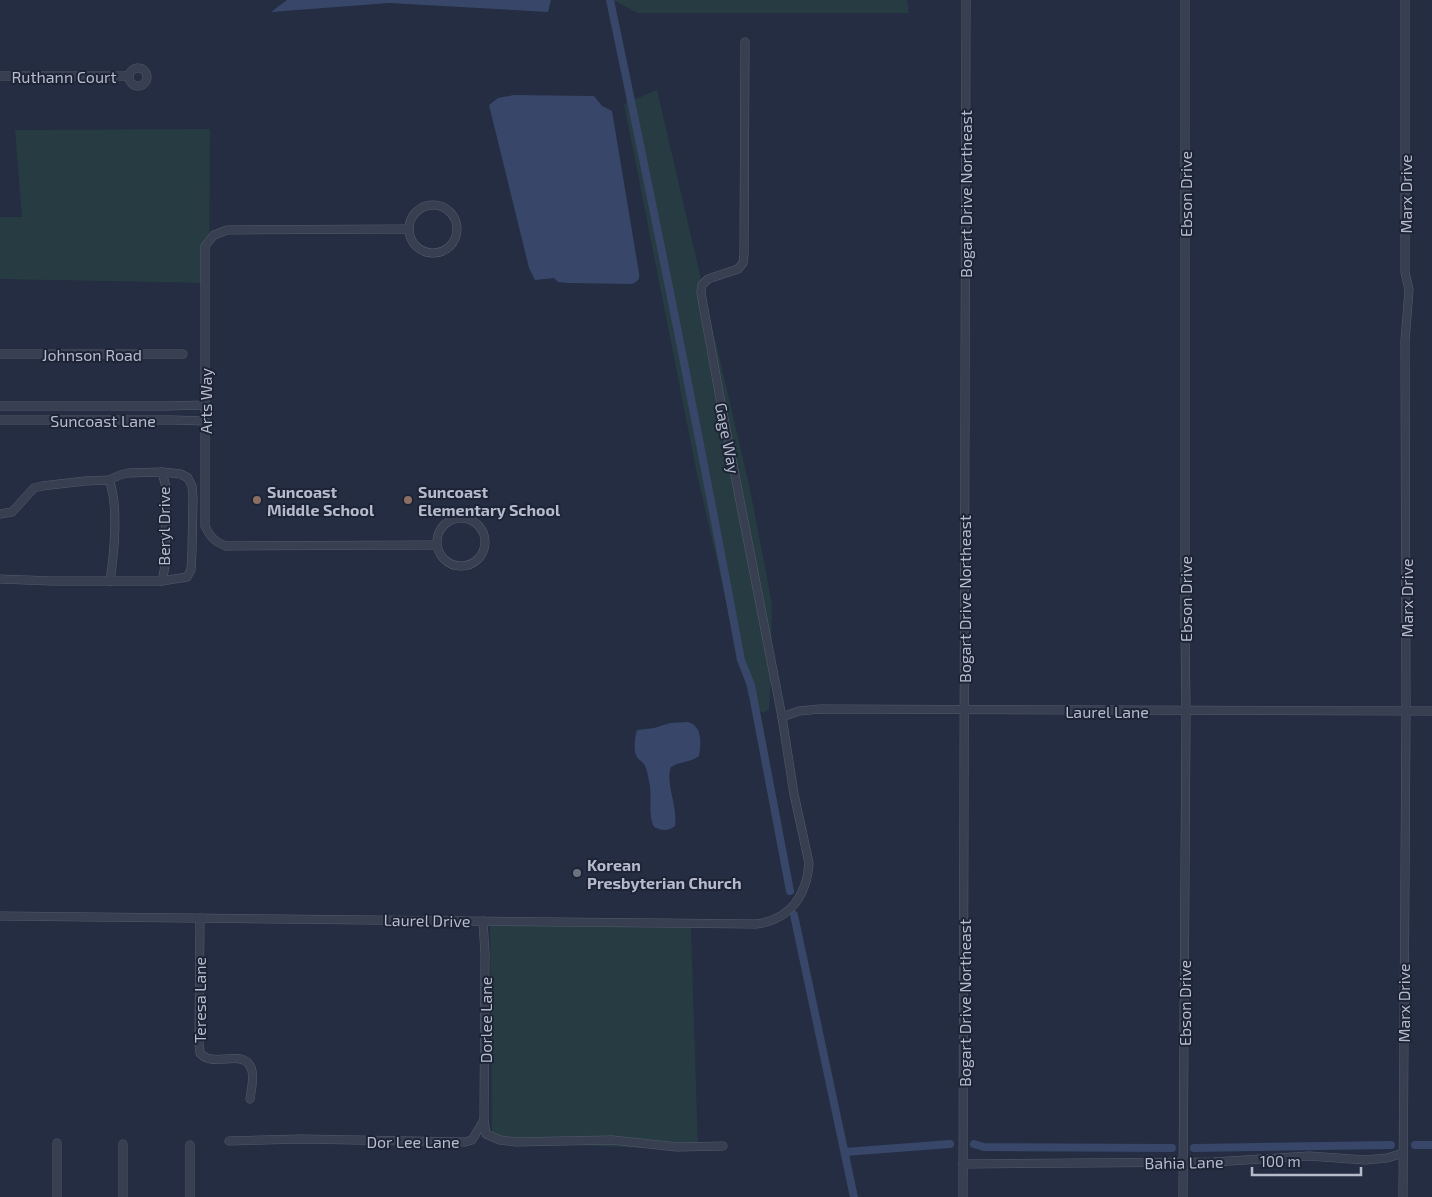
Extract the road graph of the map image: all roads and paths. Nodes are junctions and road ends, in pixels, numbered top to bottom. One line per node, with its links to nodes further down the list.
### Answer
1 (966, 0): 21 (street, Bogart Drive Northeast)
2 (1185, 0): 22 (street, Ebson Drive)
3 (1405, 0): 23 (street, Marx Drive)
4 (745, 42): 25 (street, Gage Way)
5 (0, 76): 6 (street, Ruthann Court)
6 (129, 76)
7 (409, 229): 7 (street); 10 (street, Arts Way)
8 (0, 354): 9 (street, Johnson Road)
9 (183, 354)
10 (205, 405): 11 (street, Suncoast Lane); 13 (street, Arts Way)
11 (0, 406)
12 (0, 420): 13 (street, Suncoast Lane)
13 (205, 421): 17 (street, Arts Way)
14 (162, 472): 15 (street, Beryl Drive); 20 (street, Beryl Drive); 20 (street, Beryl Drive)
15 (110, 480): 16 (street, Beryl Drive); 19 (street)
16 (0, 514)
17 (436, 545): 17 (street)
18 (0, 579): 19 (street, Beryl Drive)
19 (110, 581): 20 (street, Beryl Drive)
20 (162, 581)
21 (963, 710): 22 (street, Laurel Lane); 25 (street, Laurel Lane); 39 (street, Bogart Drive Northeast)
22 (1186, 711): 23 (street, Laurel Lane); 38 (street, Ebson Drive)
23 (1406, 711): 24 (street, Laurel Lane); 37 (street, Marx Drive)
24 (1432, 711)
25 (782, 717): 26 (street, Gage Way)
26 (807, 854): 29 (street, Laurel Drive)
27 (0, 916): 28 (street, Laurel Drive)
28 (200, 918): 29 (street, Laurel Drive); 30 (street, Teresa Lane)
29 (483, 921): 31 (street, Dorlee Lane)
30 (250, 1099)
31 (484, 1120): 32 (street, Dor Lee Lane); 36 (street)
32 (229, 1141)
33 (57, 1143): 40 (street)
34 (123, 1144): 41 (street)
35 (190, 1145): 42 (street)
36 (723, 1146)
37 (1403, 1153): 38 (street, Bahia Lane); 45 (street, Marx Drive)
38 (1183, 1163): 39 (street, Bahia Lane); 44 (street, Ebson Drive)
39 (963, 1164): 43 (street, Bogart Drive Northeast)
40 (57, 1197)
41 (123, 1197)
42 (190, 1197)
43 (963, 1197)
44 (1183, 1197)
45 (1403, 1197)

